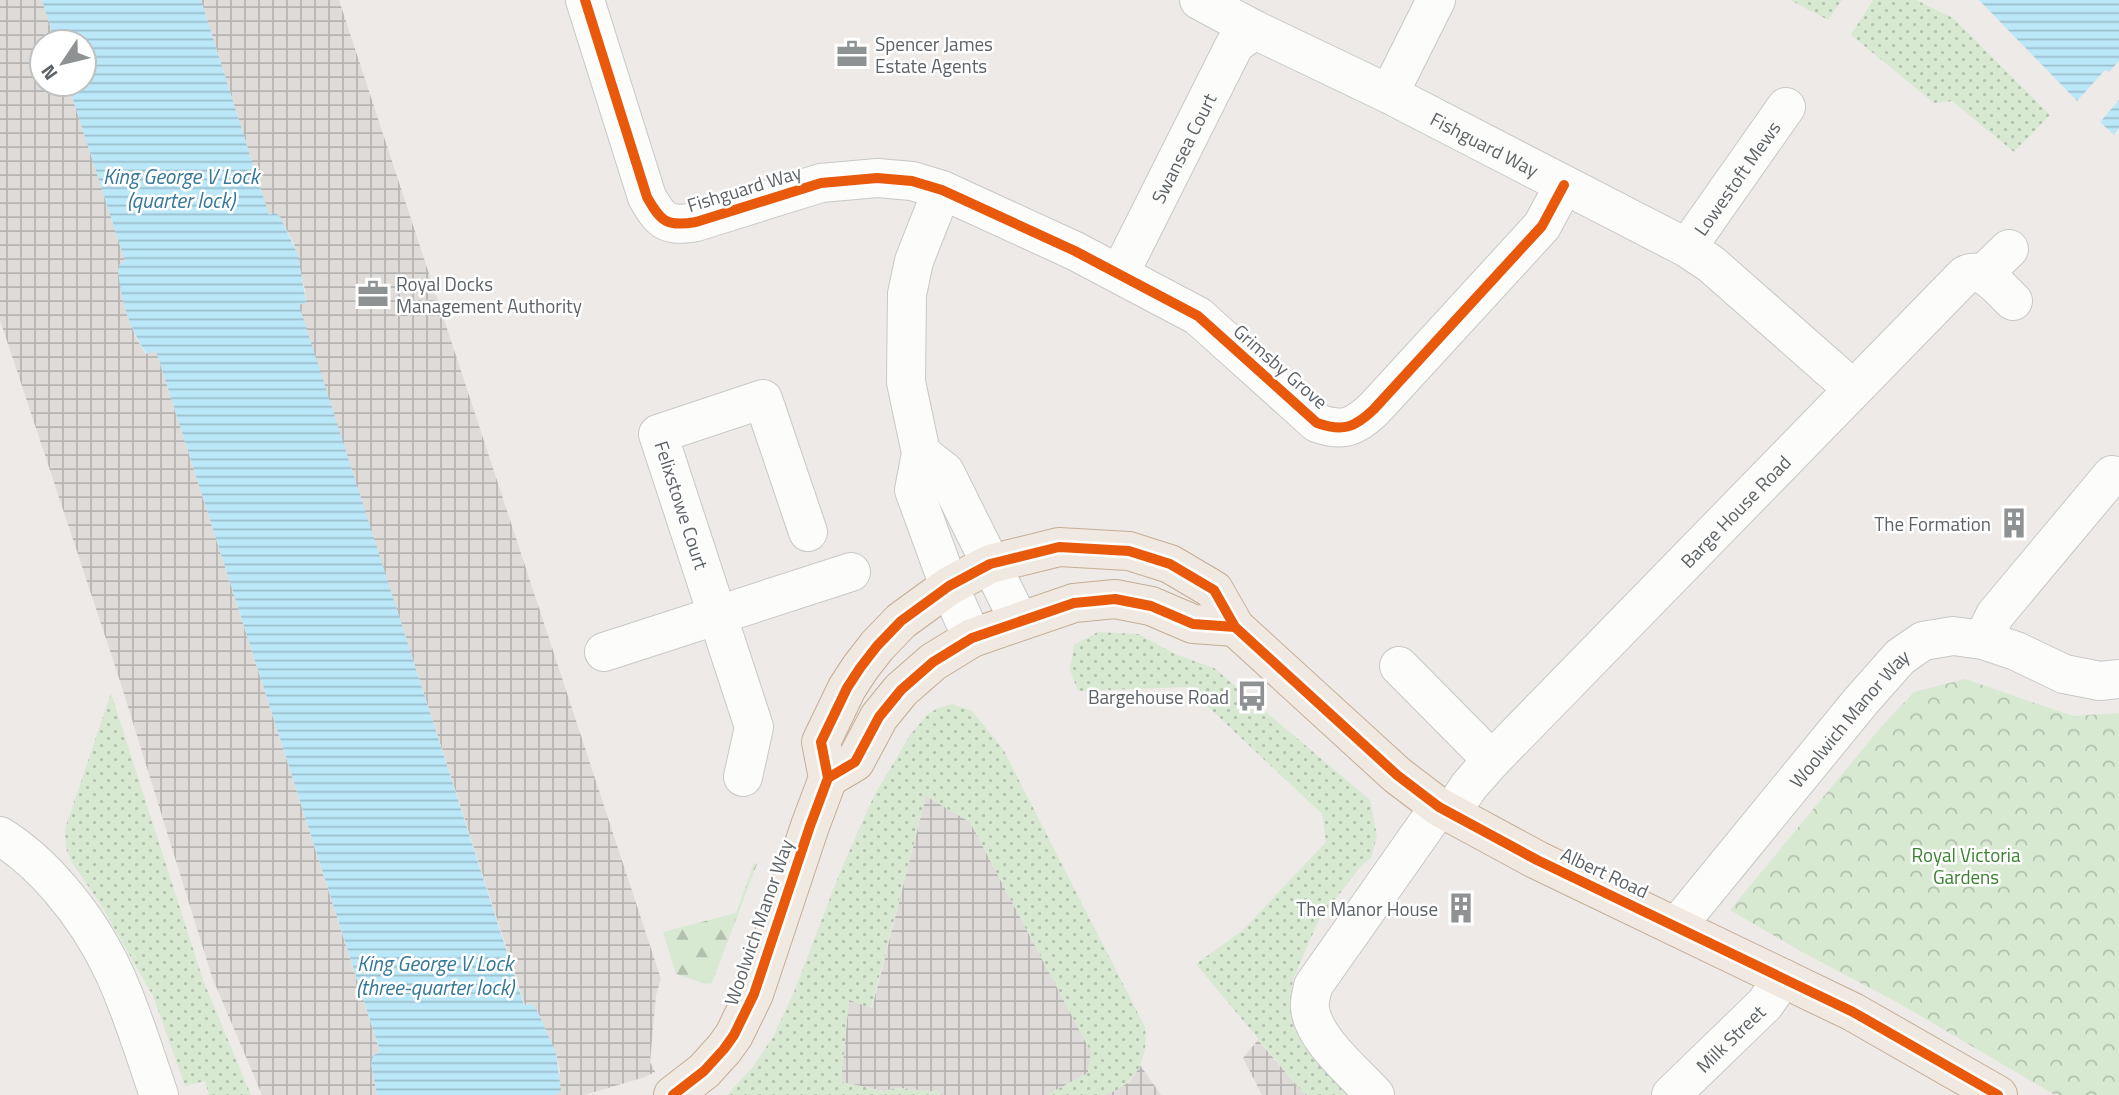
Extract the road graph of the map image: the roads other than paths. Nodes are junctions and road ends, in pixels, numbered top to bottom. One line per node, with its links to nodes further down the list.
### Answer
1 (585, 0): 8 (street, Fishguard Way)
2 (1199, 0): 4 (street, Fishguard Way)
3 (1436, 0): 5 (street)
4 (1255, 30): 5 (street, Fishguard Way); 10 (street, Swansea Court)
5 (1389, 94): 7 (street, Fishguard Way)
6 (1786, 107): 9 (street, Lowestoft Mews)
7 (1563, 185): 9 (street, Fishguard Way); 10 (street, Grimsby Grove)
8 (942, 190): 10 (street, Grimsby Grove); 13 (street)
9 (1687, 248): 12 (street, Fishguard Way)
10 (1119, 273)
11 (2013, 301): 12 (street, Barge House Road)
12 (1853, 389): 27 (street, Barge House Road)
13 (921, 453): 16 (street); 18 (street)
14 (2112, 475): 23 (street)
15 (808, 532): 19 (street, Felixstowe Court)
16 (990, 564): 18 (highway); 20 (street); 21 (highway)
17 (851, 572): 19 (street)
18 (949, 586): 22 (street); 29 (highway)
19 (718, 615): 24 (street); 28 (street, Felixstowe Court)
20 (1019, 621): 21 (highway); 22 (highway)
21 (1236, 627): 30 (highway, Albert Road)
22 (972, 638): 29 (highway)
23 (1983, 640): 26 (street, Woolwich Manor Way); 32 (street, Woolwich Manor Way)
24 (604, 652)
25 (1399, 666): 27 (street)
26 (2119, 680)
27 (1492, 760): 30 (street, Barge House Road)
28 (743, 777)
29 (828, 778): 35 (highway, Woolwich Manor Way)
30 (1445, 810): 32 (highway, Albert Road); 36 (street, Barge House Road)
31 (0, 836): 34 (street)
32 (1677, 926): 33 (highway, Albert Road)
33 (1783, 978): 37 (street, Milk Street); 38 (highway, Albert Road)
34 (159, 1095)
35 (673, 1095)
36 (1375, 1095)
37 (1671, 1095)
38 (1997, 1095)

